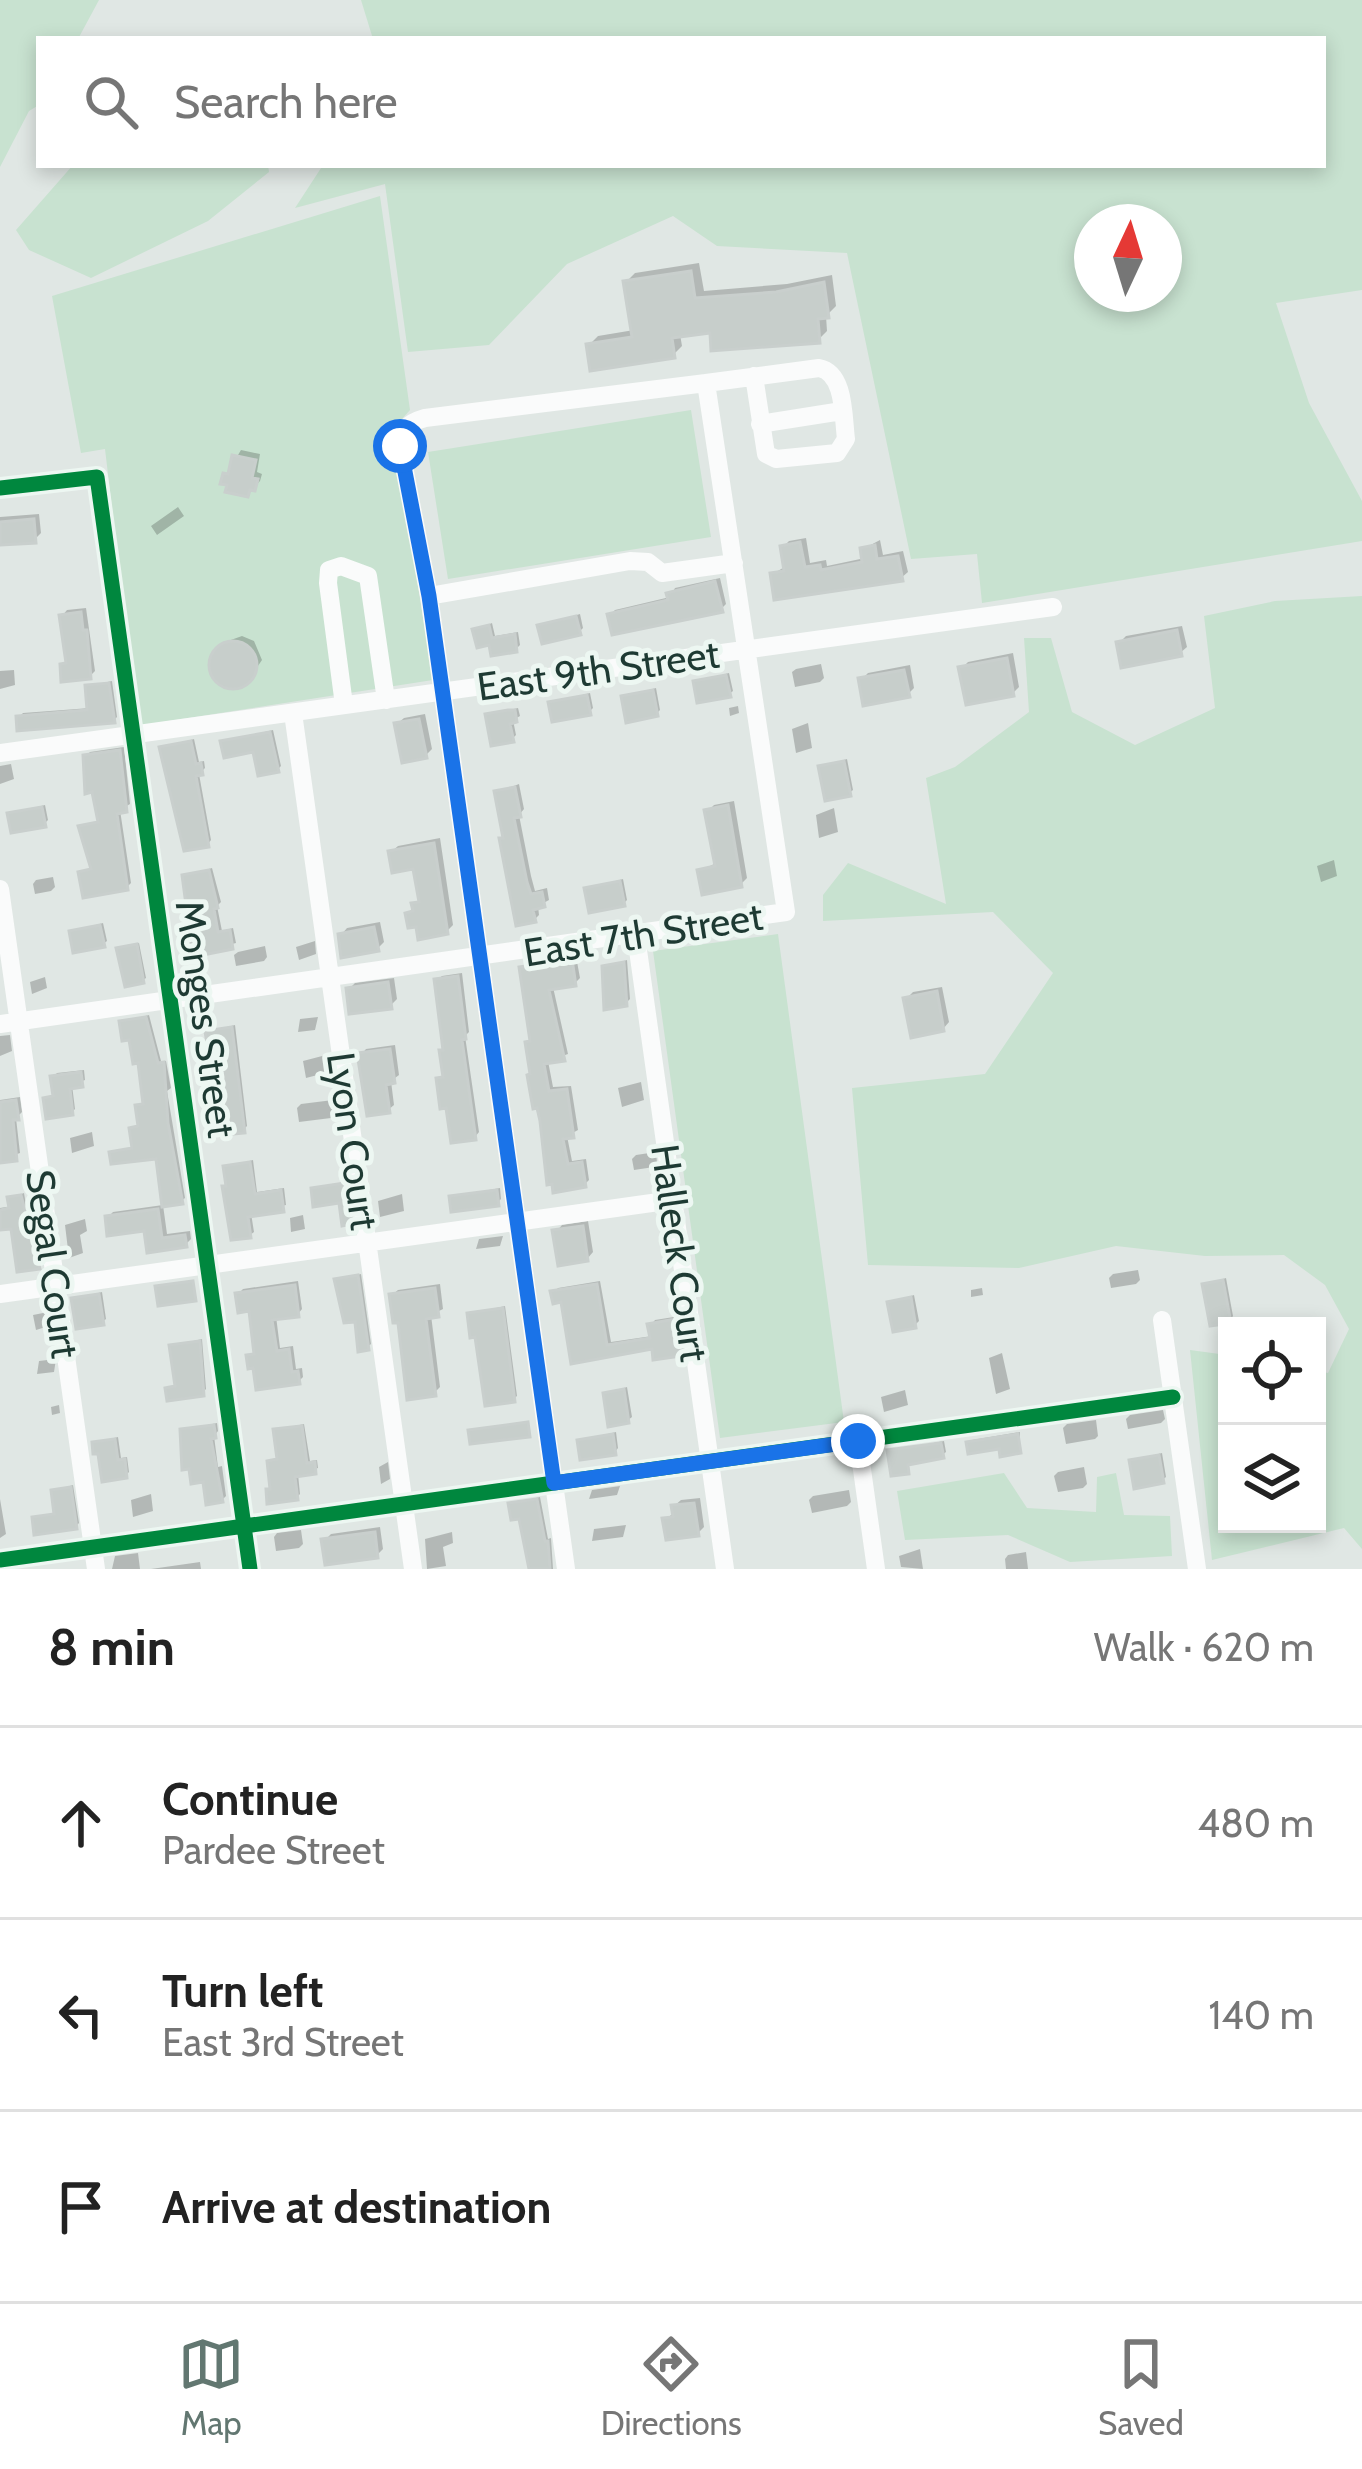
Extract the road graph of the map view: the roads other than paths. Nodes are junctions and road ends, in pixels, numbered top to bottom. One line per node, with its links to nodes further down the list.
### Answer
1 (754, 376): 2 (street); 3 (street); 4 (street)
2 (706, 383): 6 (street); 7 (street)
3 (842, 411): 4 (street); 4 (street)
4 (760, 424)
5 (0, 488): 14 (street, Monges Street)
6 (734, 563): 7 (street); 9 (street)
7 (429, 596): 10 (street)
8 (1053, 607): 9 (street, East 9th Street)
9 (747, 650): 10 (street, East 9th Street); 17 (street, East 7th Street)
10 (442, 692): 11 (street, East 9th Street); 18 (street)
11 (386, 700): 12 (street, East 9th Street); 12 (street)
12 (344, 705): 13 (street, East 9th Street)
13 (292, 713): 14 (street, East 9th Street); 19 (street, Lyon Court)
14 (133, 735): 15 (street, East 9th Street); 20 (street, Monges Street)
15 (0, 753)
16 (0, 889): 21 (street, Segal Court)
17 (636, 936): 18 (street, East 7th Street); 22 (street, Halleck Court)
18 (480, 958): 19 (street, East 7th Street); 23 (street)
19 (330, 979): 20 (street, East 7th Street); 24 (street, Lyon Court)
20 (170, 1001): 21 (street, East 7th Street); 25 (street, Monges Street)
21 (9, 1023): 26 (street, Segal Court)
22 (673, 1200): 23 (street); 31 (street, Halleck Court)
23 (517, 1222): 24 (street); 32 (street)
24 (367, 1243): 25 (street); 33 (street, Lyon Court)
25 (207, 1265): 26 (street); 34 (street, Monges Street)
26 (56, 1286): 27 (street); 35 (street, Segal Court)
27 (0, 1294)
28 (1162, 1320): 29 (street)
29 (1173, 1397): 30 (street); 43 (street)
30 (858, 1441): 31 (street); 42 (street)
31 (710, 1462): 32 (street); 41 (street, Halleck Court)
32 (554, 1483): 33 (street); 40 (street)
33 (404, 1504): 34 (street); 39 (street, Lyon Court)
34 (244, 1526): 35 (street); 38 (street, Monges Street)
35 (92, 1547): 36 (street); 37 (street, Segal Court)
36 (0, 1560)
37 (96, 1569)
38 (250, 1569)
39 (413, 1569)
40 (566, 1569)
41 (724, 1569)
42 (876, 1569)
43 (1197, 1569)

